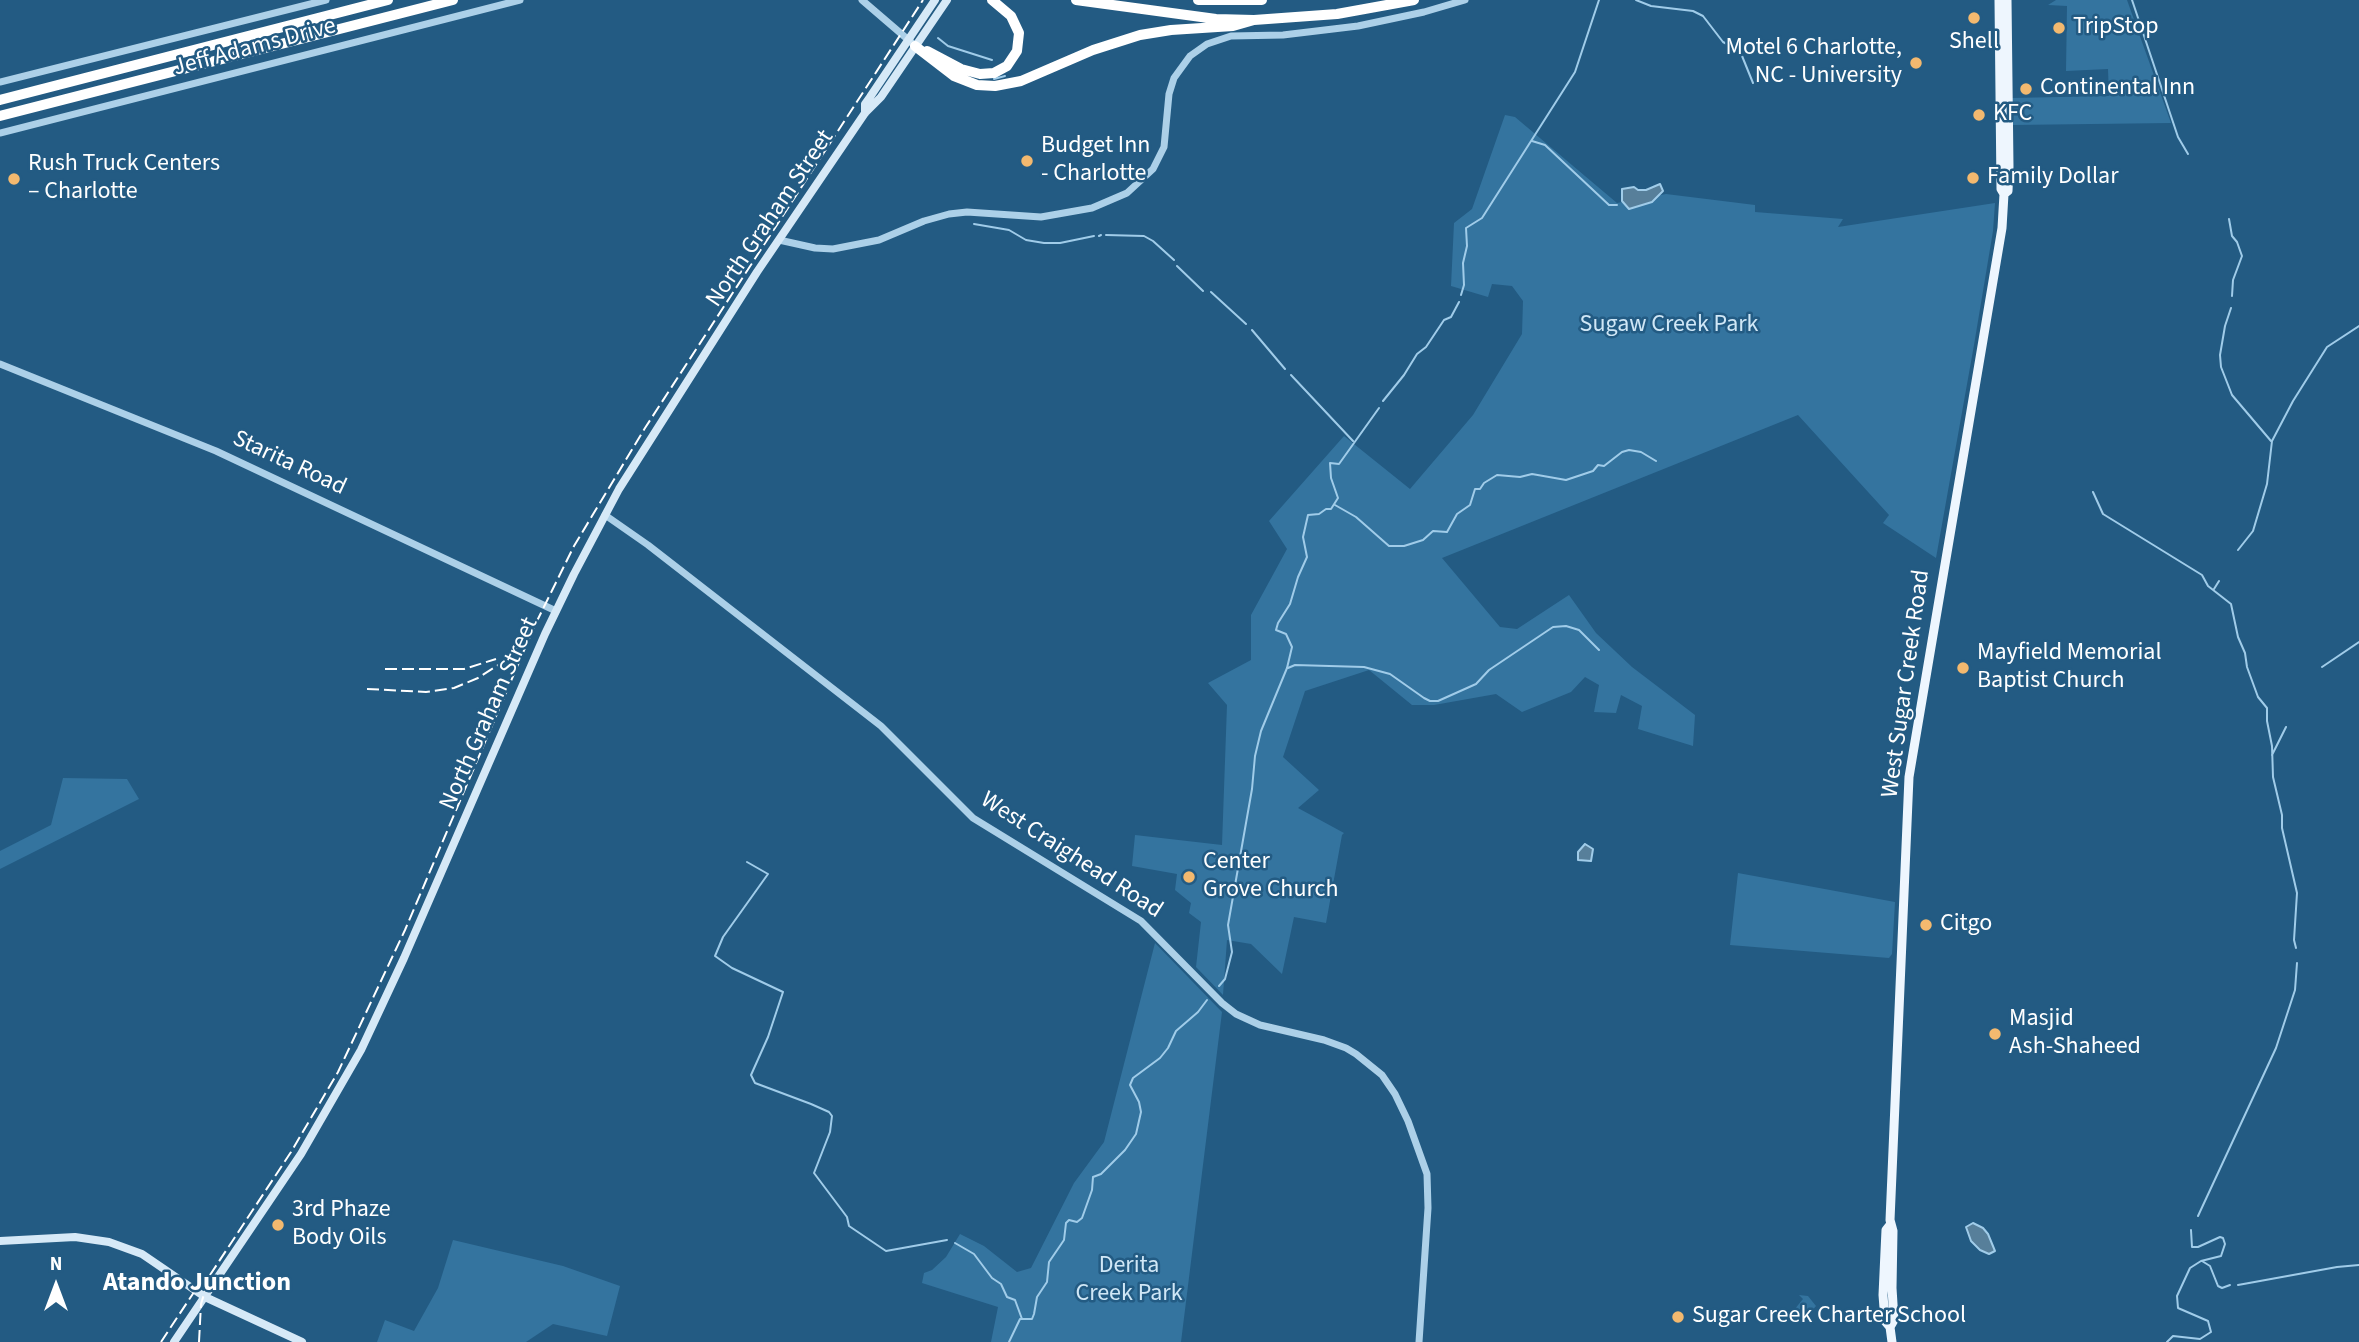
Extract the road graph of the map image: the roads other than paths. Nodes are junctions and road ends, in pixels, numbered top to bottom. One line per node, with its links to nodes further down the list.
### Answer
1 (326, 0): 18 (street)
2 (388, 0): 19 (highway)
3 (453, 0): 20 (highway)
4 (520, 0): 21 (street, Jeff Adams Drive)
5 (862, 0): 17 (street)
6 (992, 0): 17 (highway)
7 (1076, 0): 16 (highway)
8 (1198, 0): 9 (highway)
9 (1262, 0)
10 (1414, 0): 16 (highway)
11 (1465, 0): 23 (street)
12 (1999, 0): 22 (main road, West Sugar Creek Road)
13 (2007, 0): 22 (main road, West Sugar Creek Road)
14 (935, 1): 17 (main road, North Graham Street)
15 (946, 2): 17 (main road, North Graham Street)
16 (1254, 20): 17 (highway)
17 (911, 43): 23 (main road, North Graham Street)
18 (0, 82)
19 (0, 100)
20 (0, 116)
21 (0, 133)
22 (2004, 194): 32 (main road, West Sugar Creek Road)
23 (779, 240): 25 (main road, North Graham Street)
24 (0, 364): 26 (street, Starita Road)
25 (605, 515): 26 (main road, North Graham Street); 31 (street, West Craighead Road)
26 (556, 611): 28 (main road, North Graham Street)
27 (0, 1241): 28 (main road)
28 (205, 1297): 29 (main road, North Graham Street); 30 (main road)
29 (174, 1342)
30 (302, 1342)
31 (1419, 1342)
32 (1892, 1342)

